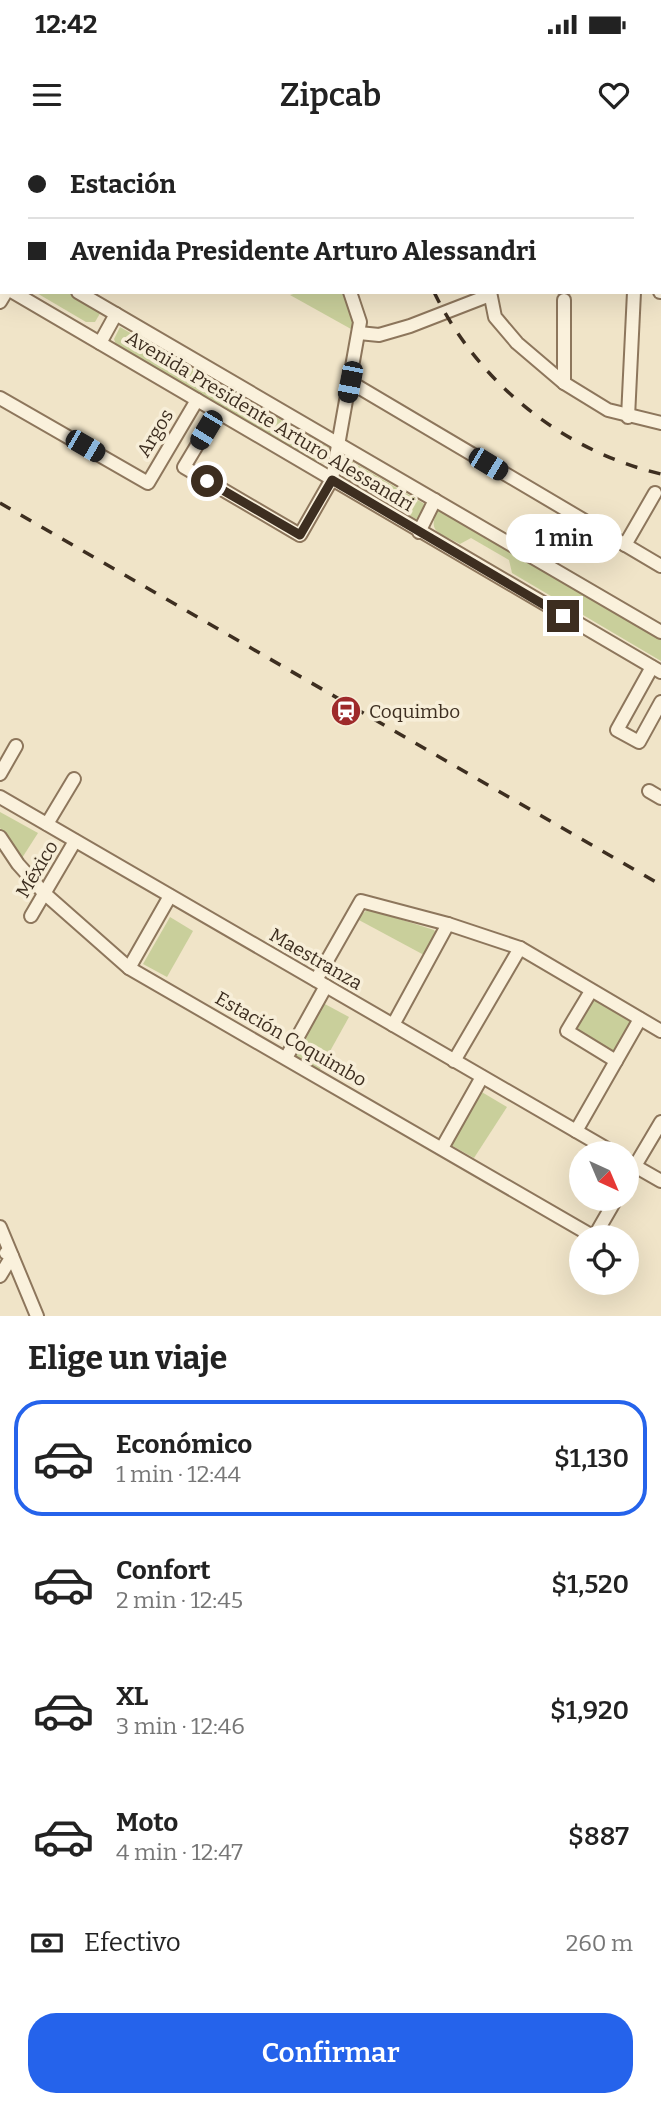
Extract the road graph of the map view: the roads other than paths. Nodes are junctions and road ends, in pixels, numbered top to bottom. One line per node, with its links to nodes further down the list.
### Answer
1 (16, 294): 10 (street, Avenida Presidente Arturo Alessandri)
2 (81, 294): 8 (street, Avenida Presidente Arturo Alessandri)
3 (351, 294): 9 (street)
4 (488, 294): 9 (street)
5 (490, 294): 12 (street)
6 (634, 294): 16 (street)
7 (564, 300): 12 (street)
8 (116, 314): 10 (street, Avenida Presidente Arturo Alessandri); 18 (street, Avenida Presidente Arturo Alessandri)
9 (359, 333): 11 (street)
10 (100, 344): 14 (street, Avenida Presidente Arturo Alessandri)
11 (350, 382): 18 (street); 23 (street)
12 (564, 383): 16 (street)
13 (0, 398): 14 (street, Argos)
14 (197, 400): 15 (street, Avenida Presidente Arturo Alessandri)
15 (217, 412): 19 (street, Avenida Presidente Arturo Alessandri); 19 (street)
16 (628, 417): 17 (street)
17 (661, 423)
18 (337, 443): 19 (street); 21 (street, Avenida Presidente Arturo Alessandri)
19 (332, 480): 22 (street, Avenida Presidente Arturo Alessandri)
20 (656, 494): 23 (street)
21 (435, 500): 22 (street, Avenida Presidente Arturo Alessandri); 25 (street, Avenida Presidente Arturo Alessandri)
22 (419, 532): 26 (street, Avenida Presidente Arturo Alessandri)
23 (625, 545): 24 (street)
24 (661, 566)
25 (661, 632)
26 (656, 670): 27 (street)
27 (661, 702)
28 (16, 746): 29 (street)
29 (0, 774)
30 (74, 779): 32 (street)
31 (0, 797): 32 (street, Maestranza)
32 (47, 824): 34 (street, Maestranza)
33 (0, 837): 35 (street, Estación Coquimbo)
34 (75, 841): 35 (street, México); 36 (street, Maestranza)
35 (44, 893): 37 (street, México); 40 (street, Estación Coquimbo)
36 (170, 896): 40 (street); 41 (street, Maestranza)
37 (31, 916)
38 (448, 924): 39 (street); 41 (street); 44 (street)
39 (520, 948): 42 (street); 47 (street)
40 (129, 968): 46 (street, Estación Coquimbo)
41 (321, 983): 44 (street, Maestranza); 46 (street)
42 (591, 991): 43 (street); 48 (street)
43 (640, 1019): 45 (street); 48 (street)
44 (393, 1025): 47 (street, Maestranza)
45 (661, 1031)
46 (286, 1058): 53 (street, Estación Coquimbo)
47 (454, 1061): 49 (street, Maestranza)
48 (616, 1061): 51 (street)
49 (482, 1077): 51 (street, Maestranza); 53 (street)
50 (661, 1122): 54 (street)
51 (576, 1131): 52 (street, Maestranza)
52 (593, 1141)
53 (442, 1148): 57 (street, Estación Coquimbo)
54 (639, 1152)
55 (639, 1168): 56 (street)
56 (661, 1181)
57 (574, 1225)
58 (0, 1227): 60 (street)
59 (0, 1250): 60 (street)
60 (12, 1256): 61 (street); 62 (street)
61 (0, 1276)
62 (37, 1316)

